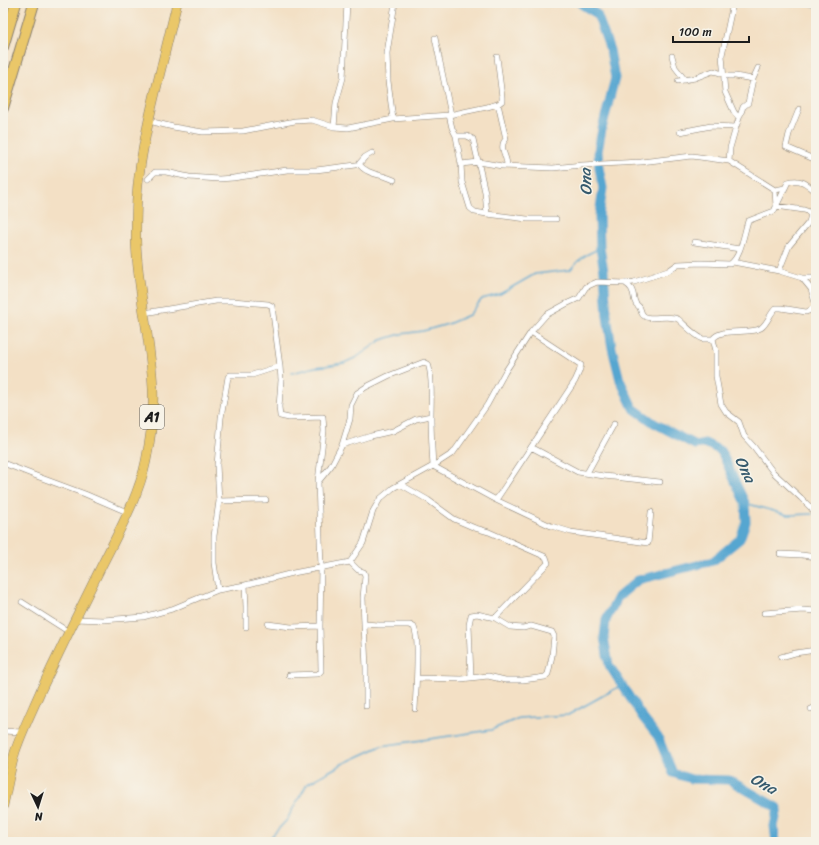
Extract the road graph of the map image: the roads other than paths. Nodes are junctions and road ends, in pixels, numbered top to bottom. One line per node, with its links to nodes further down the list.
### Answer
1 (16, 3): 8 (highway)
2 (34, 3): 17 (highway)
3 (177, 3): 22 (highway, A1)
4 (347, 3): 23 (street)
5 (395, 3): 21 (street)
6 (733, 3): 12 (street)
7 (435, 38): 19 (street)
8 (3, 47)
9 (672, 56): 14 (street)
10 (497, 57): 16 (street)
11 (758, 68): 13 (street)
12 (724, 74): 13 (street); 14 (street); 20 (street)
13 (753, 79): 20 (street)
14 (686, 80): 15 (street)
15 (678, 81)
16 (498, 104): 19 (street); 33 (street)
17 (3, 108)
18 (799, 110): 28 (street)
19 (450, 115): 21 (street); 26 (street)
20 (739, 118): 24 (street)
21 (393, 119): 23 (street)
22 (149, 121): 23 (street); 49 (highway, A1)
23 (334, 127)
24 (736, 127): 25 (street); 29 (street)
25 (680, 132)
26 (456, 136): 30 (street); 32 (street)
27 (372, 153): 31 (street)
28 (816, 160)
29 (729, 161): 33 (street); 37 (street)
30 (479, 162): 32 (street); 33 (street); 40 (street)
31 (359, 164): 34 (street); 35 (street)
32 (461, 164): 40 (street)
33 (505, 166)
34 (148, 179)
35 (394, 180)
36 (785, 188): 37 (street); 38 (street); 39 (street)
37 (775, 190): 39 (street)
38 (816, 192)
39 (776, 206): 43 (street); 45 (street)
40 (487, 214): 41 (street)
41 (556, 219)
42 (694, 242): 43 (street)
43 (740, 249): 44 (street)
44 (733, 262): 45 (street); 48 (street)
45 (779, 271): 46 (street)
46 (802, 278): 47 (street); 51 (street)
47 (816, 280)
48 (625, 282): 50 (street); 51 (street)
49 (144, 313): 52 (street); 66 (highway, A1)
50 (531, 332): 56 (street); 58 (street)
51 (713, 339): 68 (street)
52 (280, 366): 60 (street); 65 (street)
53 (431, 416): 55 (street); 55 (street); 58 (street)
54 (614, 424): 59 (street)
55 (342, 445): 60 (street)
56 (531, 447): 59 (street); 64 (street)
57 (3, 463): 66 (street)
58 (433, 466): 62 (street); 64 (street)
59 (587, 474): 61 (street)
60 (318, 482): 72 (street)
61 (660, 482)
62 (400, 484): 71 (street); 78 (street)
63 (266, 500): 65 (street)
64 (496, 500): 67 (street)
65 (219, 501): 74 (street)
66 (128, 512): 79 (highway, A1)
67 (651, 512)
68 (816, 516)
69 (780, 554): 70 (street)
70 (816, 557)
71 (350, 562): 72 (street); 81 (street)
72 (321, 568): 73 (street); 82 (street)
73 (245, 585): 74 (street); 83 (street)
74 (218, 590): 79 (street)
75 (22, 602): 84 (street)
76 (816, 611): 77 (street)
77 (764, 613)
78 (494, 618): 89 (street); 89 (street)
79 (74, 619): 84 (highway, A1)
80 (268, 624): 82 (street)
81 (364, 624): 88 (street); 90 (street)
82 (320, 626): 87 (street)
83 (246, 627)
84 (69, 632): 93 (highway, A1)
85 (816, 650): 86 (street)
86 (781, 657)
87 (289, 674)
88 (417, 678): 89 (street); 91 (street)
89 (471, 678)
90 (366, 706)
91 (415, 709)
92 (3, 732): 93 (street)
93 (22, 732): 94 (highway, A1)
94 (3, 806)

